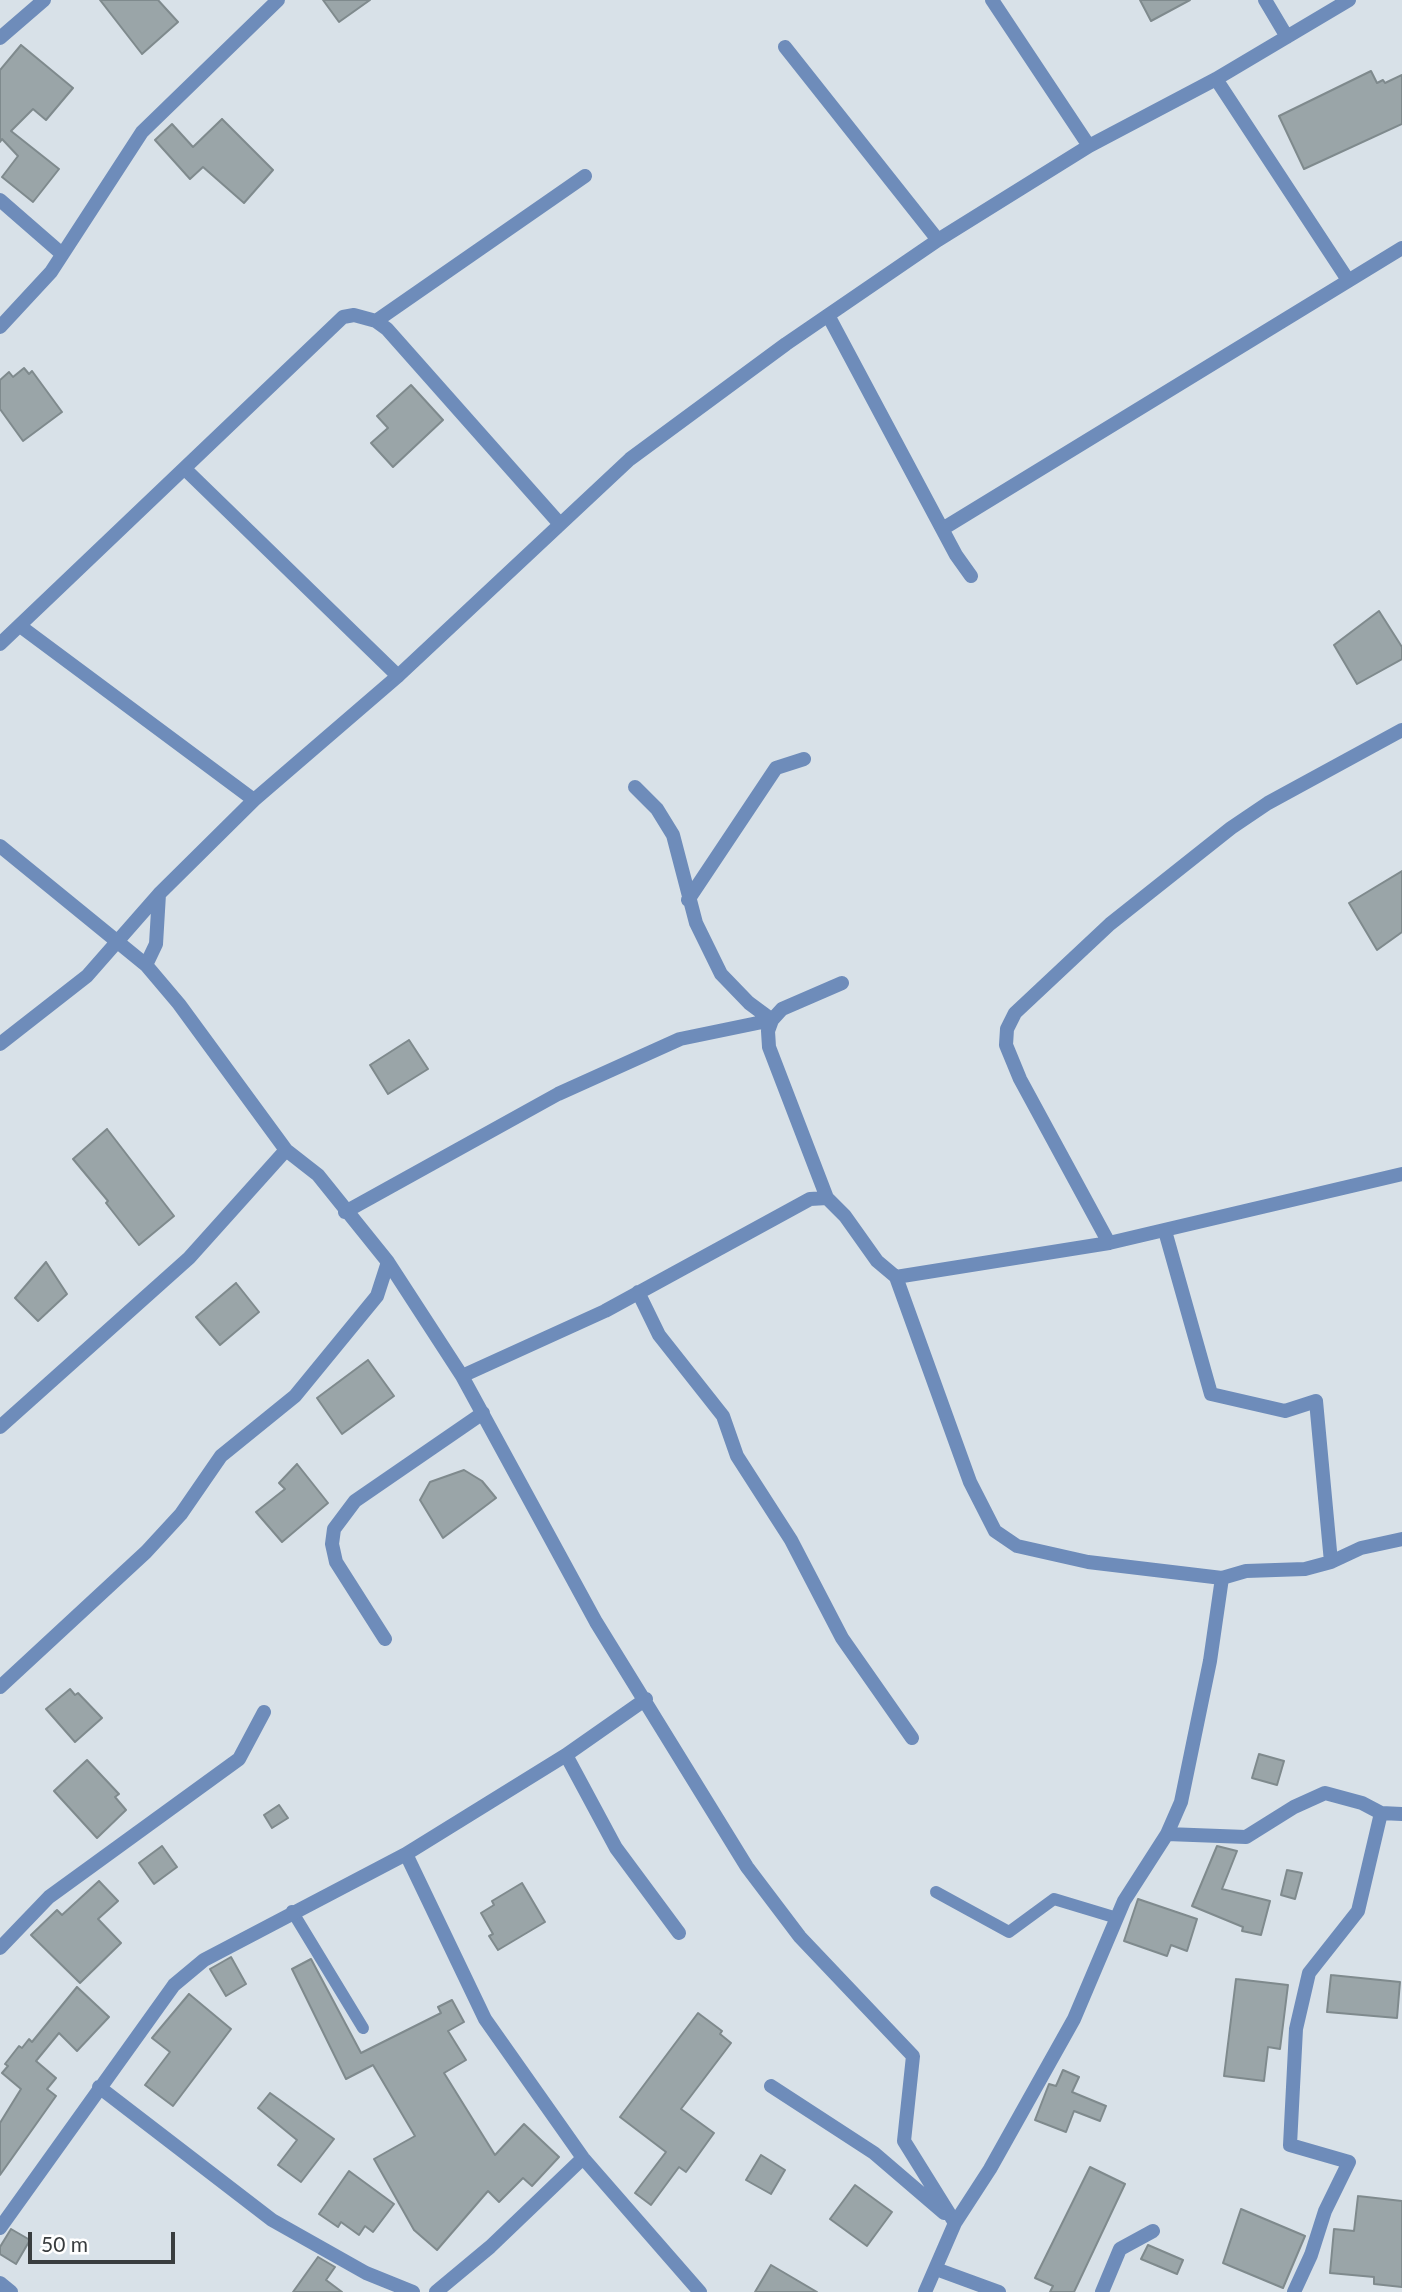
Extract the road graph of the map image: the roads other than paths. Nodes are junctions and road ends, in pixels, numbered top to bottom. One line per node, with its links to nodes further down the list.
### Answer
1 (44, 0): 7 (street)
2 (278, 0): 15 (street)
3 (992, 0): 10 (street)
4 (1265, 0): 6 (street)
5 (1349, 0): 6 (street)
6 (1287, 37): 9 (street)
7 (0, 38)
8 (785, 47): 13 (street)
9 (1216, 79): 10 (street); 16 (street)
10 (1089, 146): 13 (street)
11 (585, 176): 18 (street)
12 (0, 200): 15 (street)
13 (938, 240): 17 (street)
14 (1402, 248): 16 (street)
15 (62, 254): 19 (street)
16 (1348, 280): 22 (street)
17 (829, 317): 21 (street); 22 (street)
18 (376, 321): 20 (street); 21 (street)
19 (0, 327)
20 (186, 470): 24 (street); 26 (street)
21 (559, 523): 26 (street)
22 (944, 528): 23 (street)
23 (971, 576)
24 (20, 626): 25 (street); 30 (street)
25 (0, 644)
26 (398, 676): 30 (street)
27 (1402, 730): 44 (street)
28 (804, 759): 33 (street)
29 (635, 787): 33 (street)
30 (254, 800): 32 (street)
31 (0, 846): 34 (street)
32 (159, 894): 34 (street); 35 (street)
33 (688, 900): 37 (street)
34 (117, 942): 35 (street); 38 (street)
35 (146, 965): 39 (street)
36 (842, 983): 37 (street)
37 (772, 1020): 41 (street); 42 (street)
38 (0, 1044)
39 (286, 1150): 42 (street); 50 (street)
40 (1402, 1174): 43 (street)
41 (827, 1198): 46 (street); 47 (street)
42 (345, 1212): 45 (street)
43 (1165, 1231): 44 (street); 52 (street)
44 (1110, 1243): 46 (street)
45 (388, 1262): 48 (street); 55 (street)
46 (896, 1277): 53 (street)
47 (638, 1292): 48 (street); 58 (street)
48 (462, 1376): 49 (street)
49 (483, 1413): 54 (street); 56 (street)
50 (0, 1427)
51 (1402, 1539): 52 (street)
52 (1331, 1562): 53 (street)
53 (1222, 1578): 62 (street)
54 (385, 1639)
55 (0, 1687)
56 (646, 1699): 59 (street); 73 (street)
57 (264, 1712): 68 (street)
58 (912, 1738)
59 (566, 1755): 63 (street); 67 (street)
60 (1381, 1813): 61 (street); 62 (street); 85 (street)
61 (1402, 1814)
62 (1167, 1834): 66 (street)
63 (406, 1854): 65 (street); 72 (street)
64 (936, 1892): 66 (lane)
65 (292, 1911): 69 (lane); 71 (street)
66 (1117, 1918): 73 (street)
67 (679, 1933)
68 (0, 1948)
69 (363, 2028)
70 (771, 2086): 73 (street)
71 (99, 2087): 74 (street); 79 (street)
72 (583, 2158): 80 (street); 81 (street)
73 (955, 2223): 76 (street)
74 (0, 2228)
75 (1153, 2231): 84 (street)
76 (936, 2269): 82 (street); 83 (street)
77 (0, 2283): 78 (street)
78 (11, 2292)
79 (413, 2292)
80 (436, 2292)
81 (700, 2292)
82 (925, 2292)
83 (999, 2292)
84 (1102, 2292)
85 (1294, 2292)

